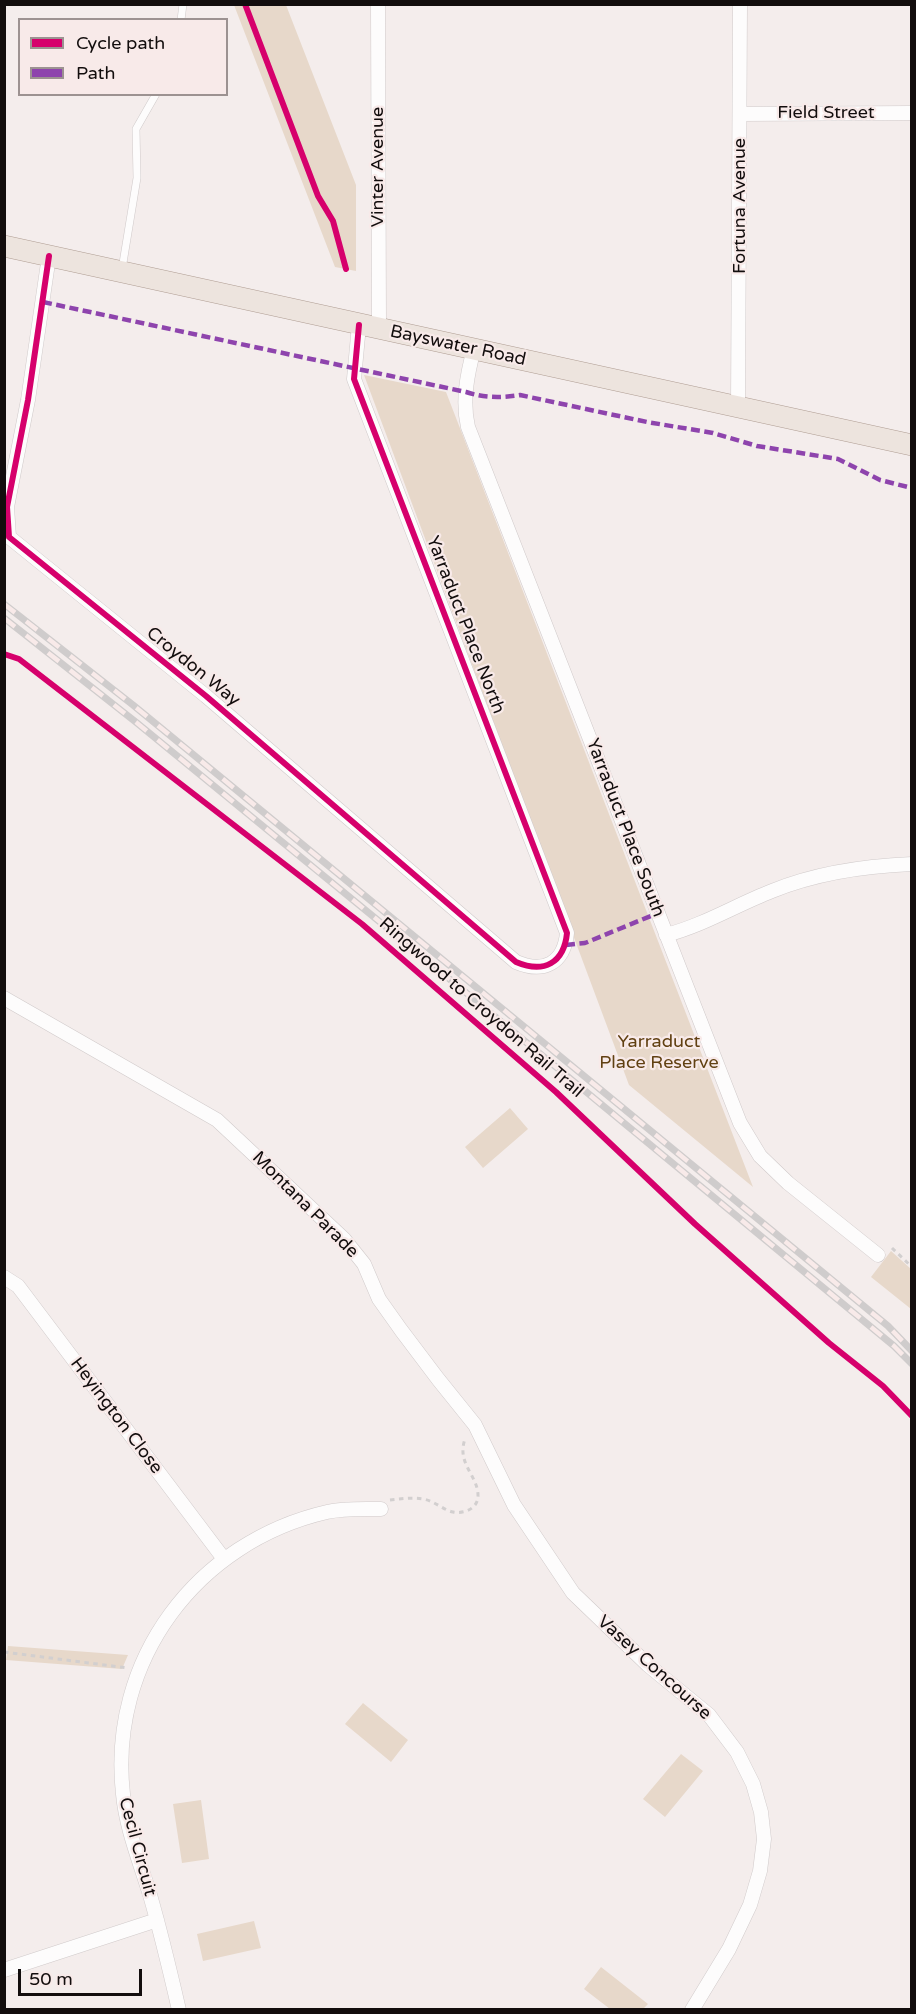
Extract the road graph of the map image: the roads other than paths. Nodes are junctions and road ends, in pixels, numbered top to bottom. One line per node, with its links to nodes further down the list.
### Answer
1 (378, 4): 9 (street, Vinter Avenue)
2 (740, 4): 5 (street, Fortuna Avenue)
3 (155, 96): 8 (lane)
4 (912, 113): 5 (street, Field Street)
5 (740, 114): 11 (street, Fortuna Avenue)
6 (4, 246): 7 (main road, Bayswater Road)
7 (49, 256): 8 (main road, Bayswater Road); 14 (street, Croydon Way)
8 (122, 272): 9 (main road, Bayswater Road)
9 (369, 327): 10 (main road, Bayswater Road); 14 (street, Yarraduct Place North)
10 (474, 349): 11 (main road, Bayswater Road); 15 (street, Yarraduct Place South)
11 (738, 407): 12 (main road, Bayswater Road)
12 (912, 445)
13 (912, 864): 15 (street)
14 (567, 933)
15 (666, 934): 17 (street, Yarraduct Place South)
16 (4, 998): 21 (street, Montana Parade)
17 (878, 1255)
18 (4, 1277): 20 (street, Heyington Close)
19 (381, 1509): 20 (street, Cecil Circuit)
20 (224, 1559): 22 (street, Cecil Circuit)
21 (573, 1593): 25 (street, Vasey Concourse)
22 (157, 1920): 23 (street); 24 (street, Cecil Circuit)
23 (4, 1970)
24 (179, 2010)
25 (692, 2010)

